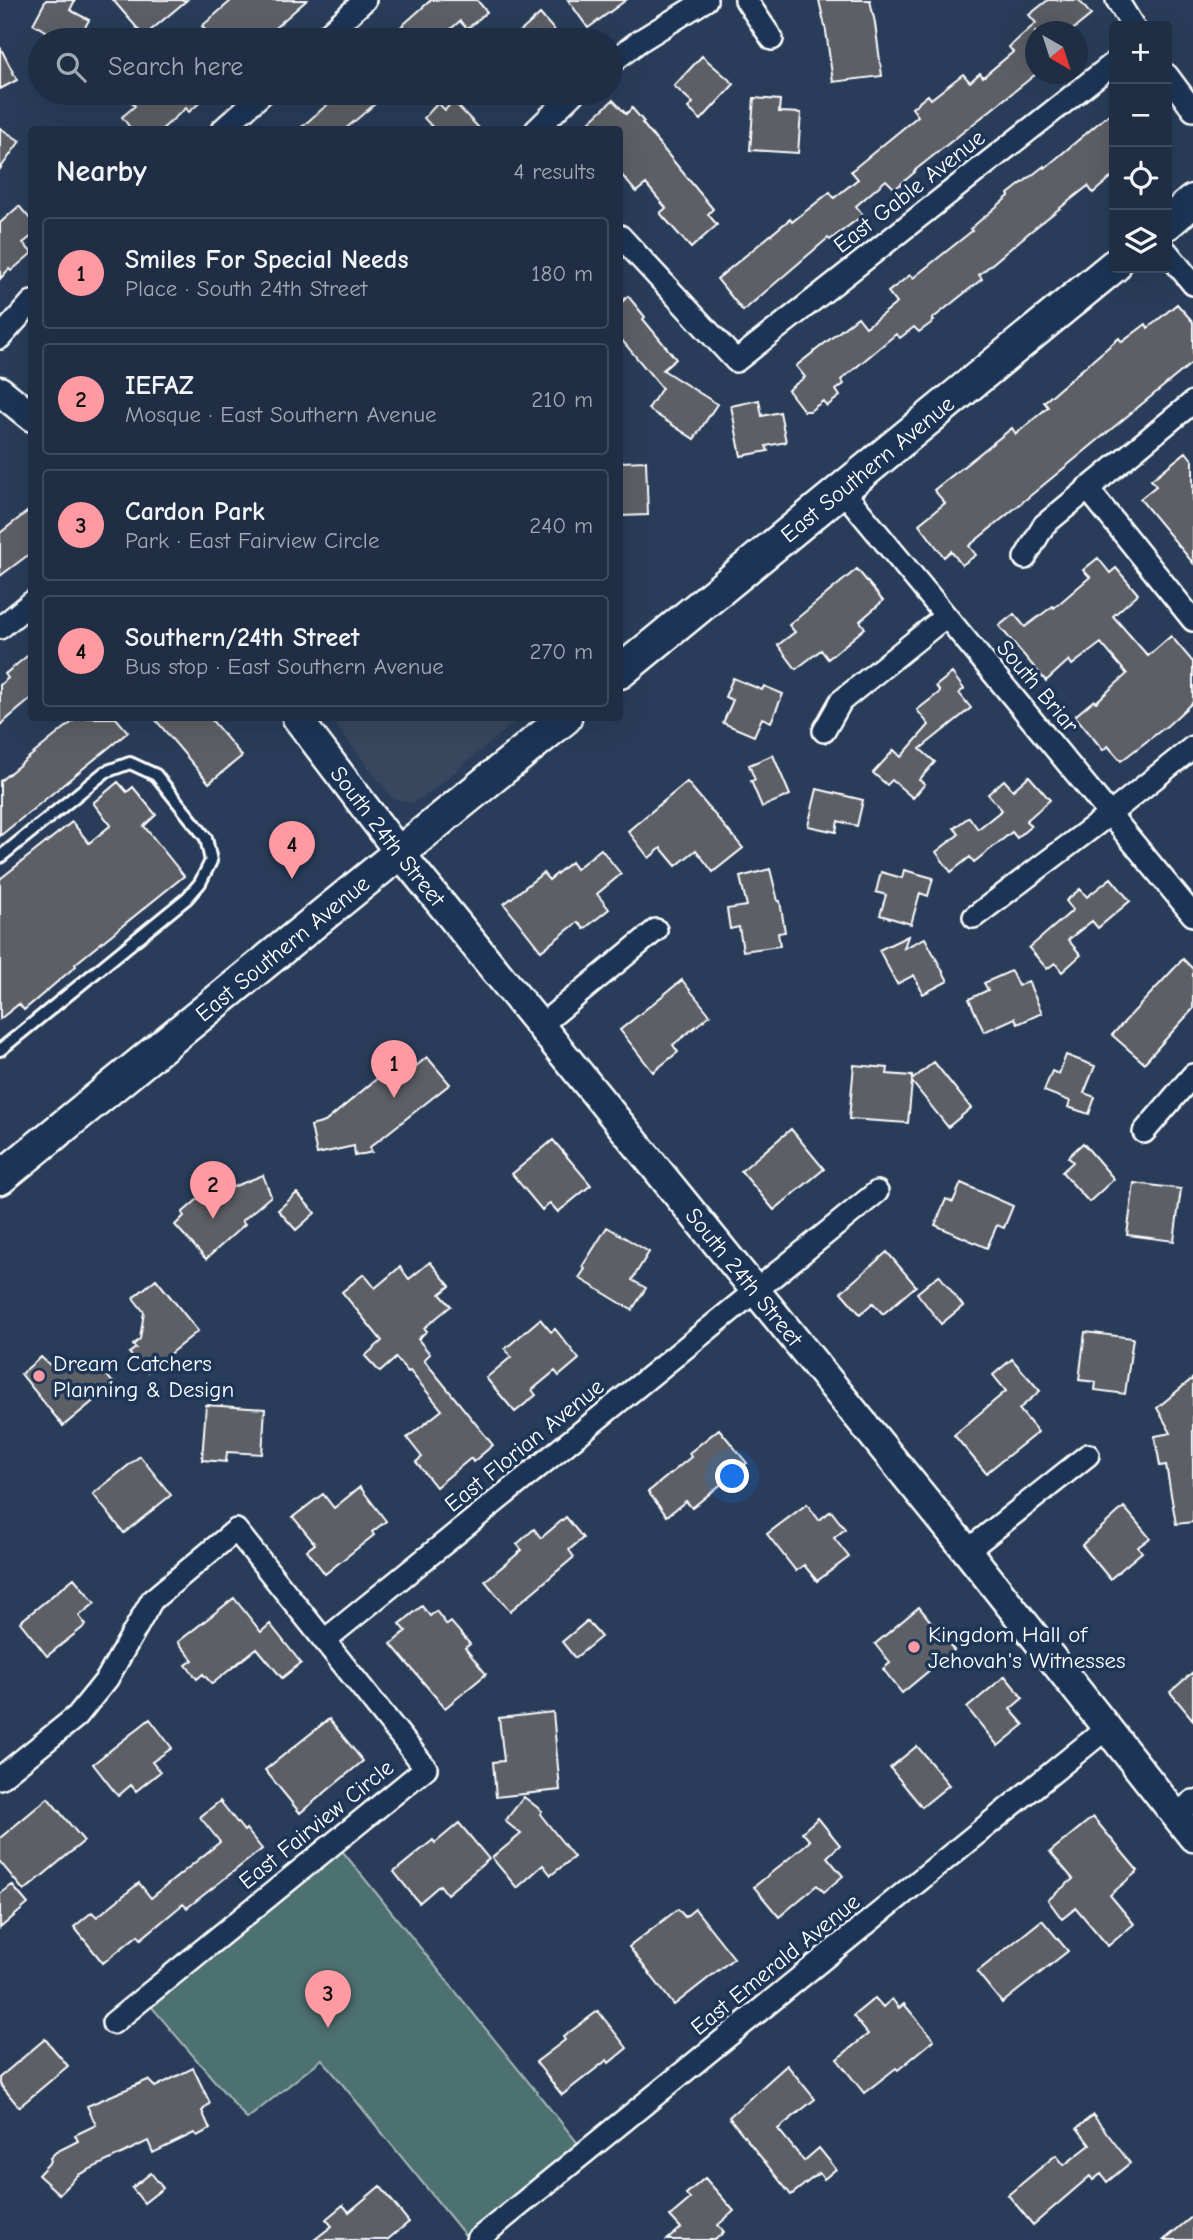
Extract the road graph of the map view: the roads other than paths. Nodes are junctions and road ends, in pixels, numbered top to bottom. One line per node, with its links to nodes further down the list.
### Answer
1 (365, 0): 6 (street)
2 (706, 0): 8 (street)
3 (746, 0): 7 (street)
4 (1117, 0): 5 (street)
5 (1130, 21)
6 (334, 28)
7 (772, 39)
8 (623, 53)
9 (1109, 67): 18 (street, East Gable Avenue)
10 (1172, 82): 13 (street)
11 (250, 105): 14 (street)
12 (562, 105): 15 (street)
13 (1193, 110)
14 (226, 126)
15 (540, 126)
16 (1193, 201): 17 (main road)
17 (1172, 219)
18 (623, 239)
19 (1172, 258): 21 (street)
20 (1109, 270): 28 (main road, East Southern Avenue)
21 (1193, 284)
22 (28, 306): 23 (street)
23 (0, 338)
24 (0, 391): 26 (street)
25 (1193, 402): 27 (street)
26 (28, 413)
27 (1087, 488): 29 (street); 32 (street)
28 (842, 490): 31 (street, South Briar); 34 (main road, East Southern Avenue)
29 (1025, 558)
30 (28, 606): 33 (street)
31 (946, 616): 37 (street); 39 (street, South Briar)
32 (1193, 620)
33 (0, 628)
34 (623, 671)
35 (299, 721): 40 (street, South 24th Street)
36 (561, 721): 40 (main road, East Southern Avenue)
37 (824, 731)
38 (1193, 747): 39 (street)
39 (1110, 814): 42 (street, South Briar); 43 (street)
40 (399, 852): 45 (street, South 24th Street); 49 (main road, East Southern Avenue)
41 (0, 857): 46 (lane)
42 (1193, 915)
43 (974, 917)
44 (656, 930): 45 (street)
45 (541, 1025): 51 (street, South 24th Street)
46 (0, 1050)
47 (1193, 1075): 48 (street)
48 (1144, 1132)
49 (0, 1178)
50 (877, 1192): 51 (street, East Florian Avenue)
51 (757, 1290): 53 (street, South 24th Street); 54 (street, East Florian Avenue)
52 (1088, 1455): 53 (street)
53 (967, 1551): 55 (street, South 24th Street)
54 (326, 1640): 56 (street); 58 (street, East Fairview Circle)
55 (1107, 1728): 57 (street, South 24th Street); 59 (street, East Emerald Avenue)
56 (0, 1778)
57 (1187, 1818)
58 (113, 2024)
59 (477, 2240)

